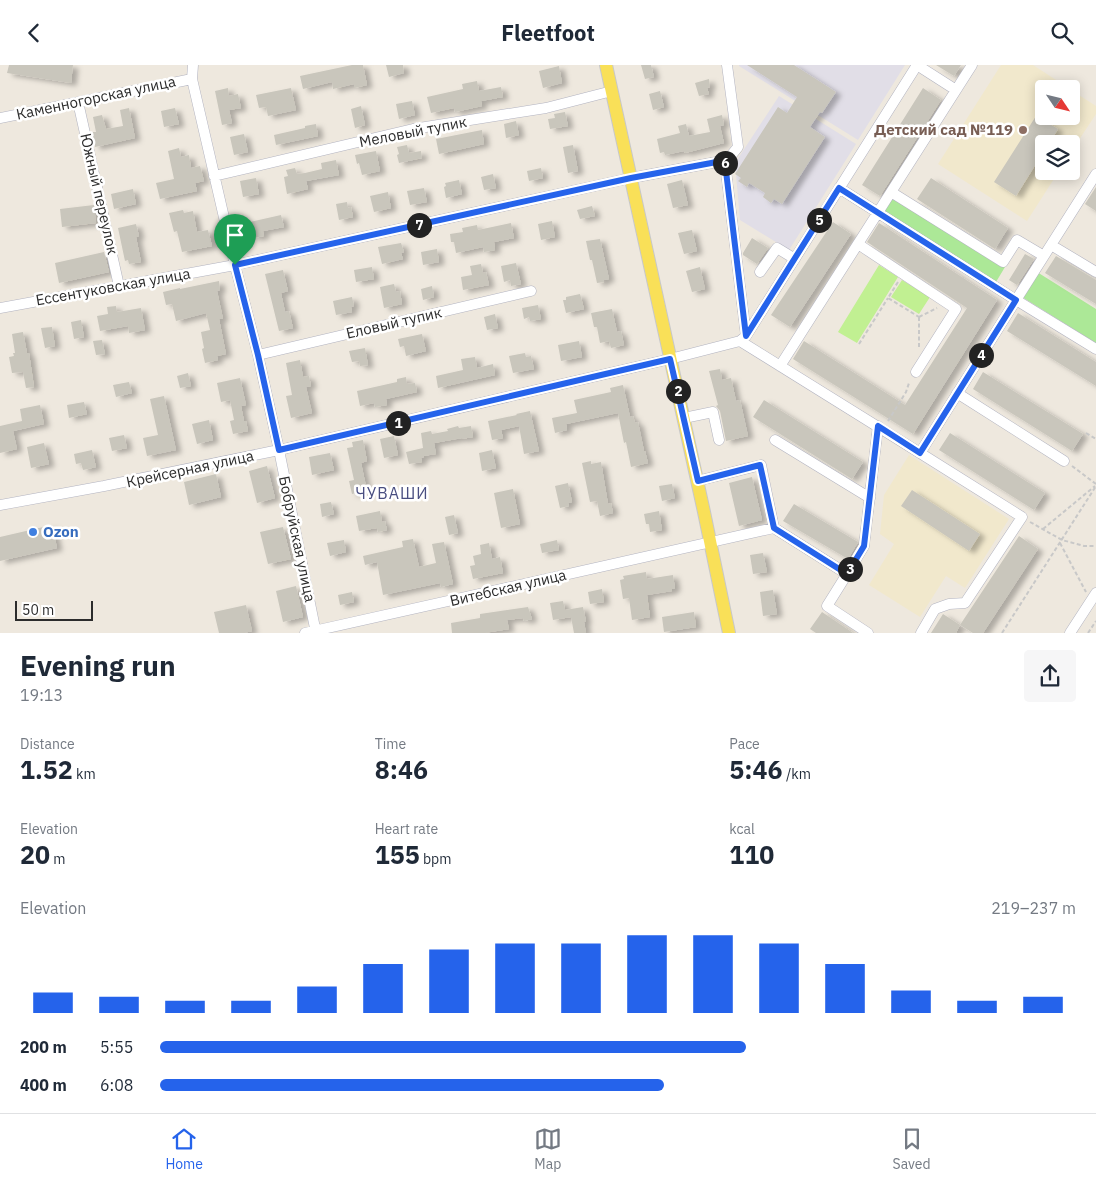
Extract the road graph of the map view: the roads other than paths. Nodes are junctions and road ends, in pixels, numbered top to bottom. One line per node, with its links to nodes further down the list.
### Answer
1 (193, 65): 6 (street, Бобруйская улица)
2 (606, 65): 8 (main road)
3 (727, 65): 11 (street)
4 (917, 65): 7 (street); 15 (street)
5 (972, 65): 7 (street)
6 (192, 79): 9 (street, Каменногорская улица); 13 (street, Бобруйская улица)
7 (956, 90): 16 (street)
8 (612, 91): 13 (street, Меловый тупик); 14 (main road)
9 (78, 102): 10 (street, Каменногорская улица); 25 (street, Южный переулок)
10 (0, 118)
11 (725, 163): 14 (street, Ессентуковская улица); 29 (street)
12 (1096, 174): 19 (street)
13 (214, 176): 22 (street, Бобруйская улица)
14 (631, 178): 22 (street, Ессентуковская улица); 32 (main road)
15 (839, 188): 17 (street); 21 (street)
16 (891, 192): 17 (street); 20 (street)
17 (878, 212): 18 (street); 27 (street)
18 (858, 245): 33 (street); 34 (street)
19 (1051, 245): 20 (street); 24 (street)
20 (1044, 256): 27 (street)
21 (794, 259): 23 (street); 29 (street)
22 (235, 265): 25 (street, Ессентуковская улица); 31 (street, Бобруйская улица)
23 (760, 272)
24 (1096, 272)
25 (120, 286): 28 (street, Ессентуковская улица)
26 (530, 291): 31 (street, Еловый тупик)
27 (1016, 300): 30 (street); 35 (street)
28 (0, 308)
29 (743, 339): 32 (street, Крейсерная улица); 33 (street)
30 (1096, 349)
31 (258, 355): 40 (street, Бобруйская улица)
32 (670, 359): 36 (main road); 40 (street, Крейсерная улица)
33 (780, 366): 37 (street)
34 (917, 370)
35 (958, 393): 41 (street); 42 (street)
36 (684, 419): 38 (street); 43 (main road)
37 (880, 428): 41 (street); 44 (street)
38 (719, 440)
39 (775, 440): 44 (street)
40 (279, 450): 45 (street, Крейсерная улица); 50 (street, Бобруйская улица)
41 (920, 453): 53 (street)
42 (1064, 461)
43 (698, 481): 46 (street); 47 (main road)
44 (870, 498): 48 (street)
45 (0, 505)
46 (774, 528): 47 (street, Витебская улица); 48 (street)
47 (711, 543): 50 (street, Витебская улица); 51 (main road)
48 (847, 574): 52 (street)
49 (1093, 597): 54 (street)
50 (312, 632)
51 (729, 633)
52 (868, 633)
53 (921, 633)
54 (1070, 633)

